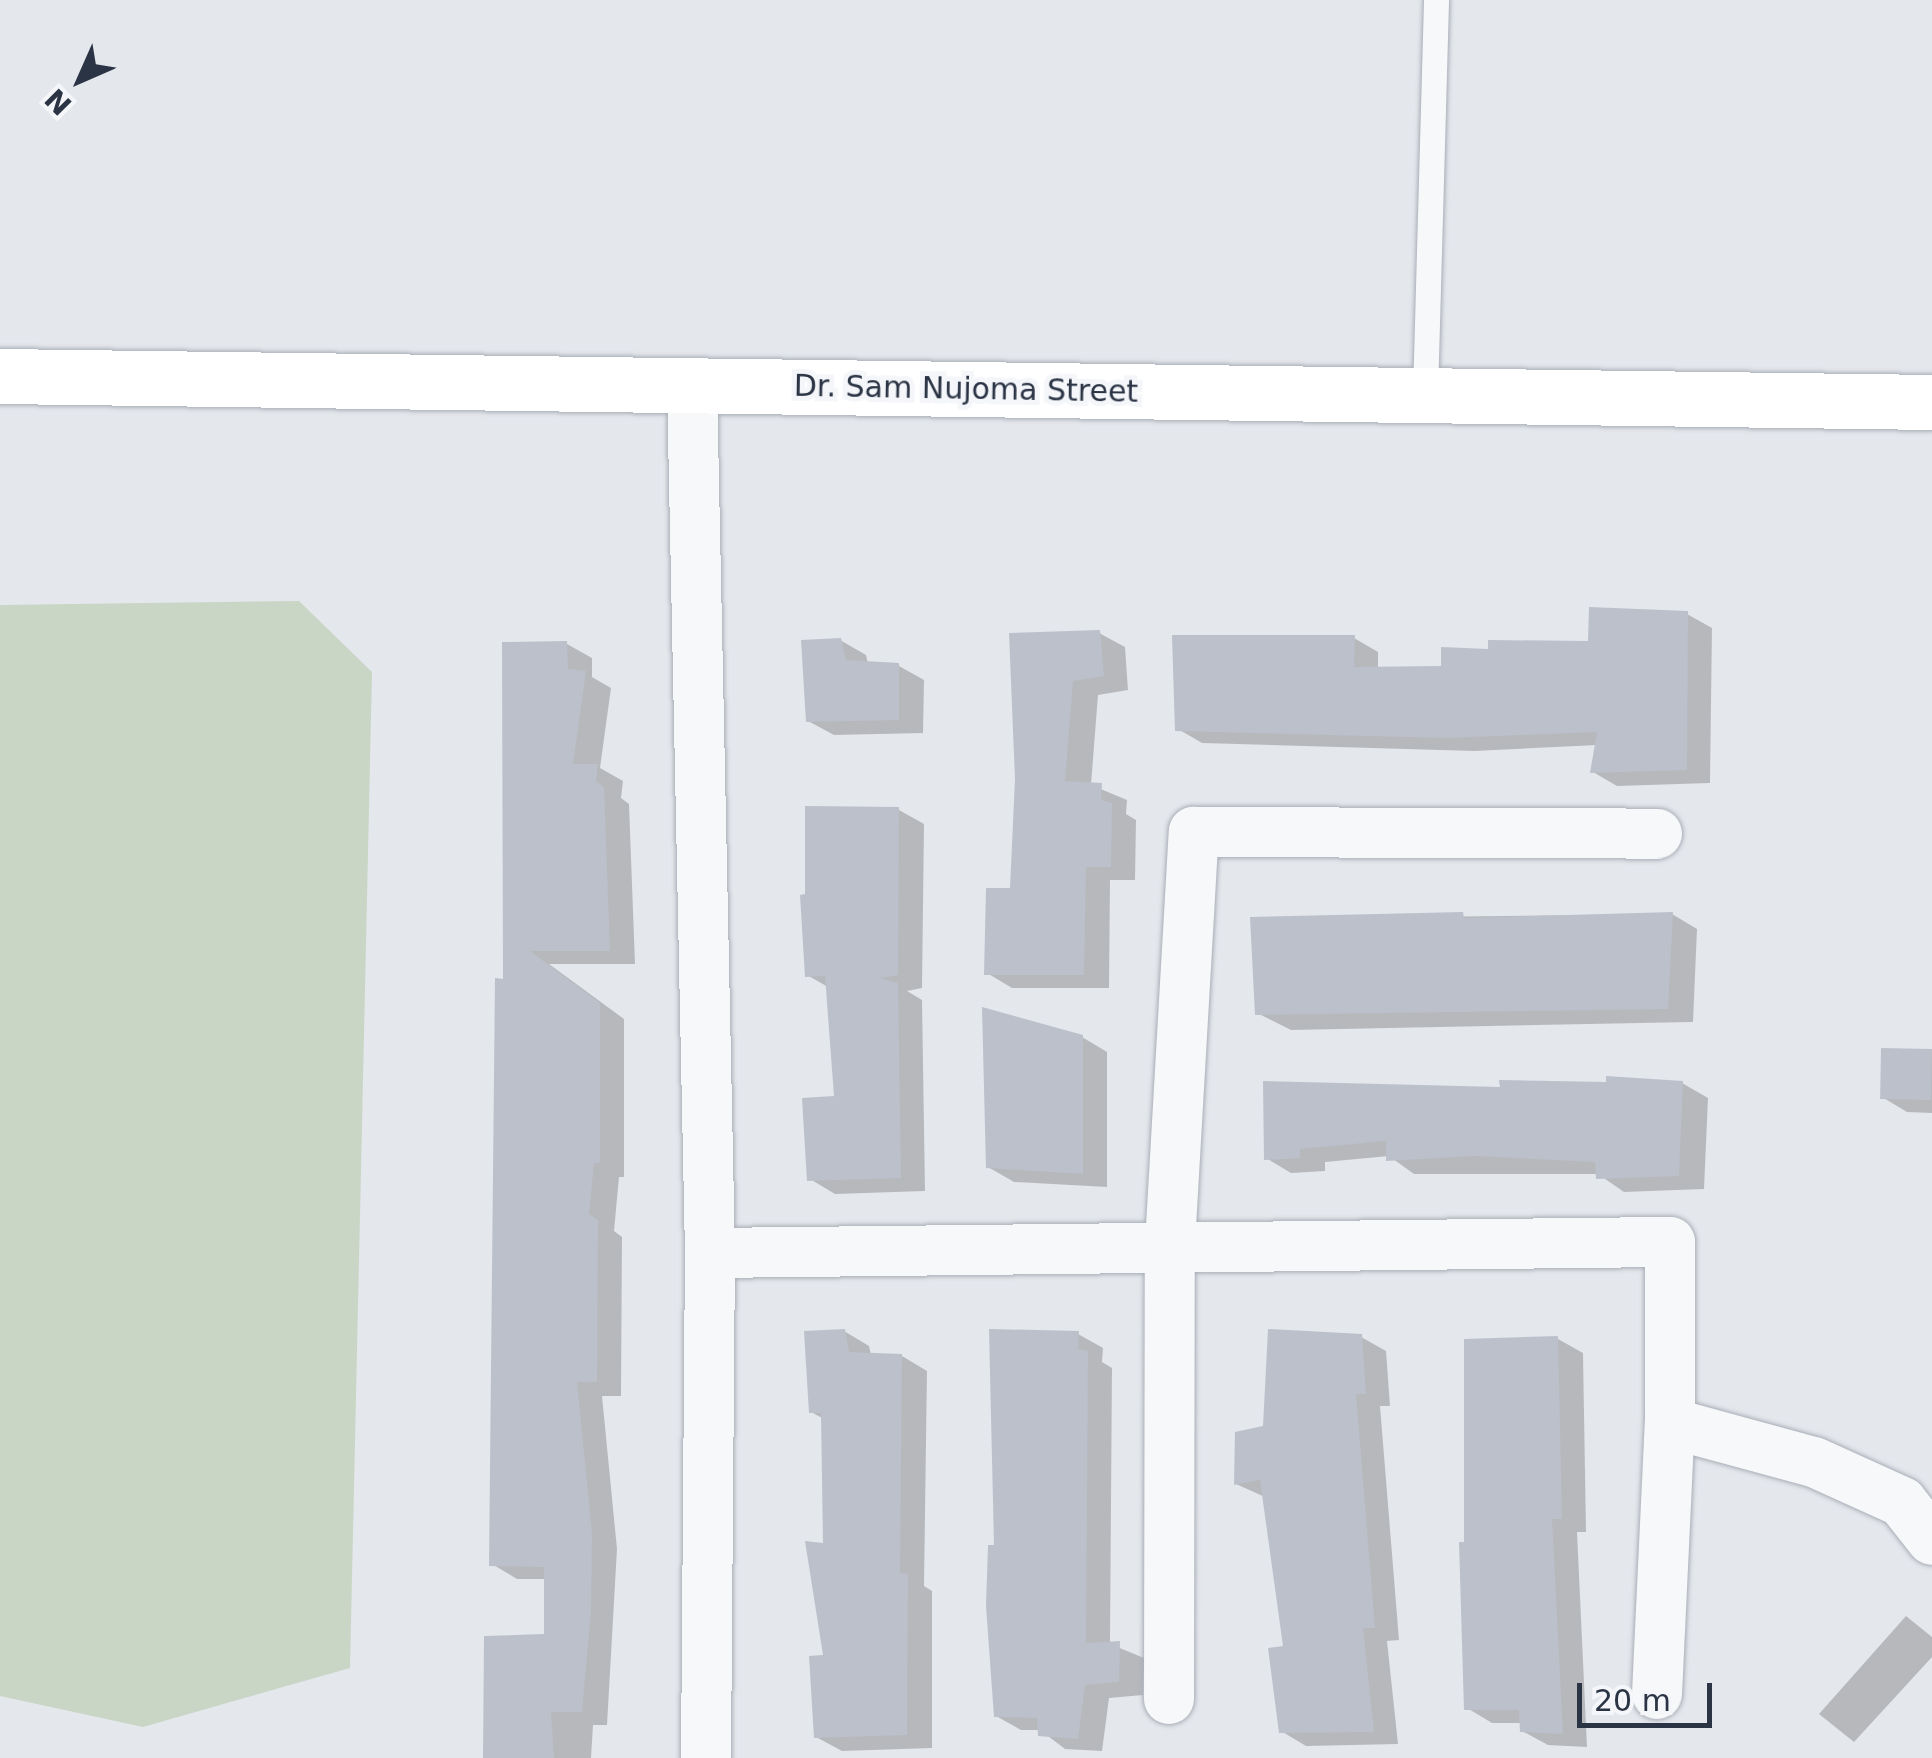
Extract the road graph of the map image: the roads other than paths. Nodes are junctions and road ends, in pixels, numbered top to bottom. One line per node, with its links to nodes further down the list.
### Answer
1 (1436, 0): 4 (lane)
2 (0, 376): 3 (street, Dr. Sam Nujoma Street)
3 (692, 386): 4 (street, Dr. Sam Nujoma Street); 8 (street)
4 (1425, 395): 5 (street, Dr. Sam Nujoma Street)
5 (1932, 402)
6 (1657, 834): 7 (street)
7 (1170, 1244): 8 (street); 9 (street); 12 (street)
8 (710, 1253): 13 (street)
9 (1670, 1423): 10 (street); 11 (street)
10 (1932, 1540)
11 (1657, 1694)
12 (1168, 1700)
13 (706, 1758)

